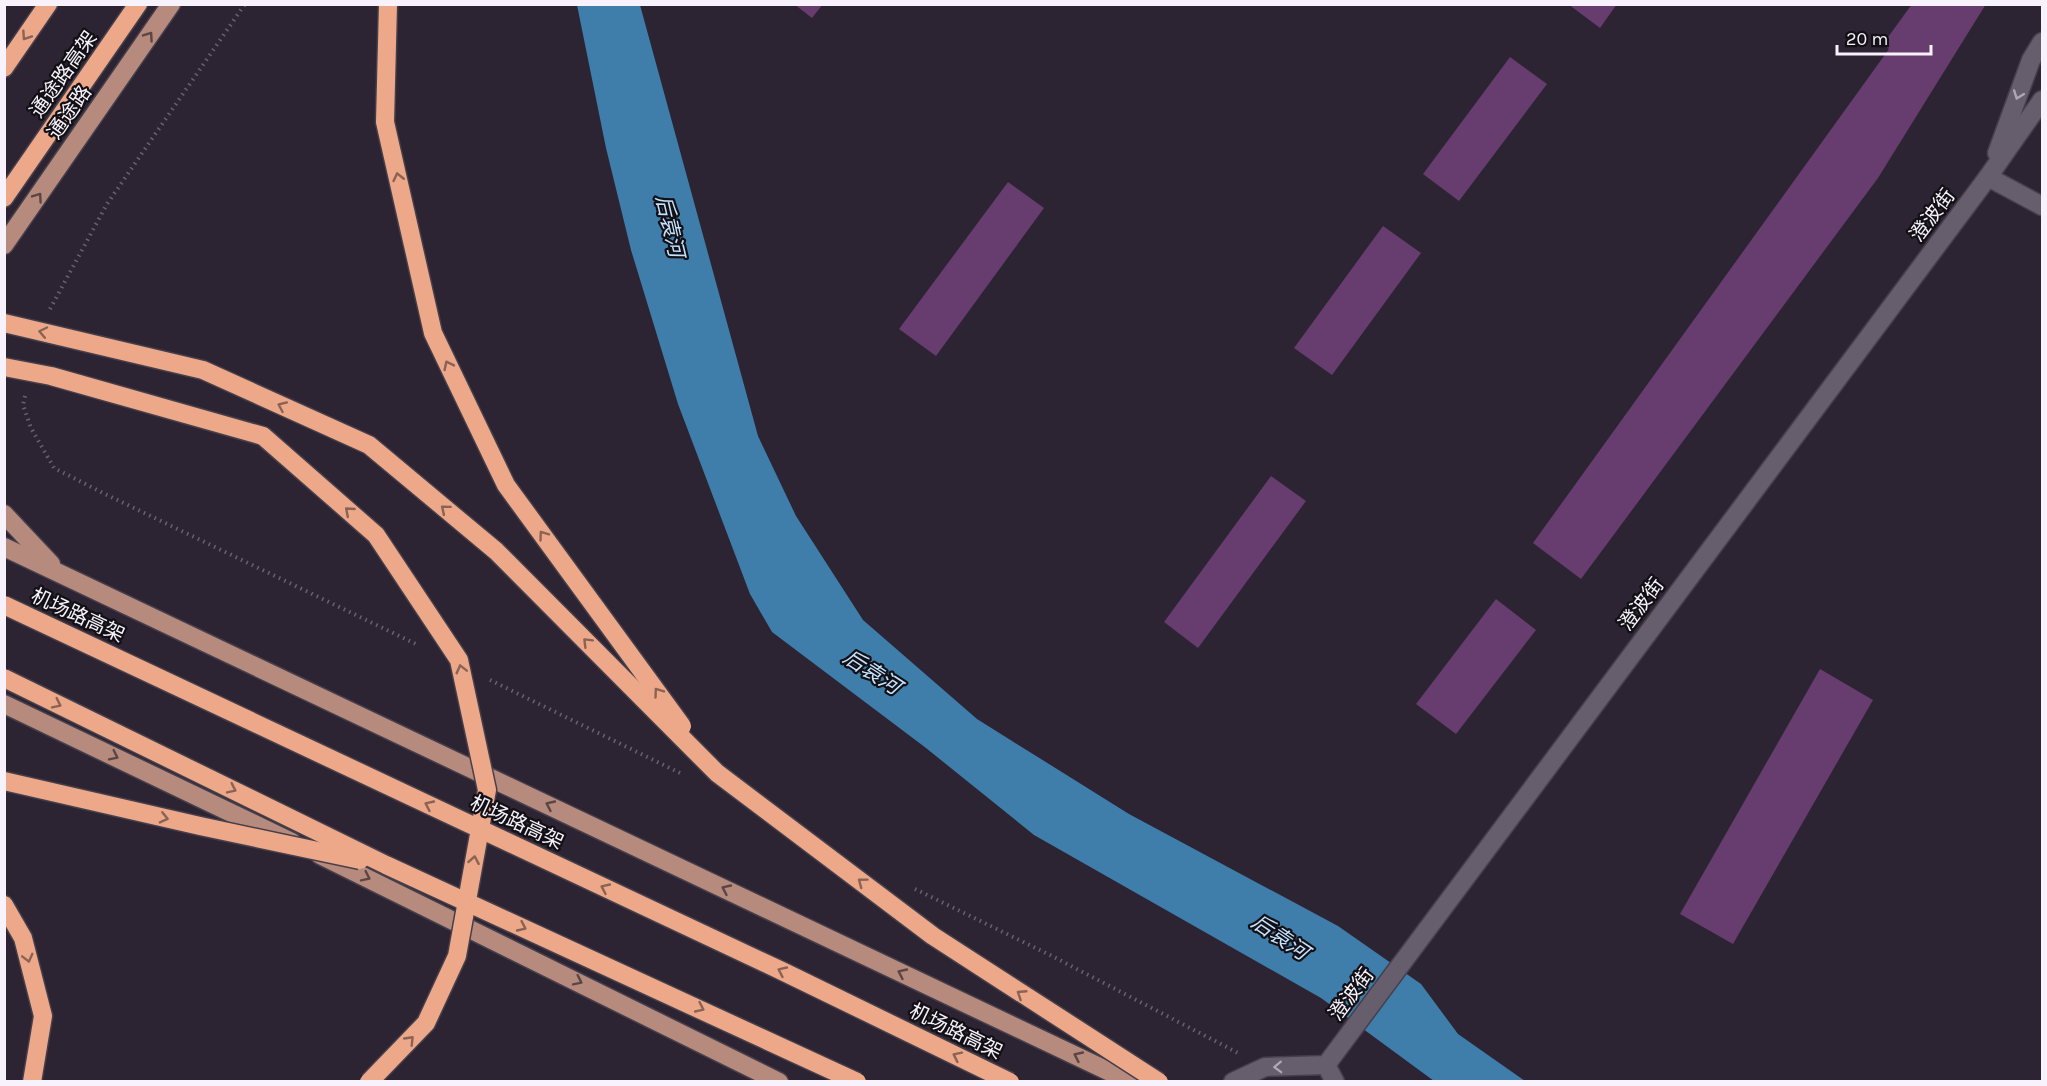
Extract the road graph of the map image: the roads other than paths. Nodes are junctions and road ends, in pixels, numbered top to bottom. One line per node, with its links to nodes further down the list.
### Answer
1 (48, 4): 6 (highway, one-way to 6)
2 (138, 4): 9 (highway, 通途路高架)
3 (171, 4): 11 (main road, 通途路, one-way to 3)
4 (387, 4): 20 (highway, one-way to 4, bridge)
5 (2043, 42): 8 (street, 澄波街, one-way to 8)
6 (4, 68)
7 (2043, 100): 8 (street, 澄波街)
8 (1988, 177): 10 (street); 24 (street, 澄波街)
9 (4, 198)
10 (2043, 206)
11 (4, 245)
12 (4, 323): 20 (highway, one-way to 12, bridge)
13 (4, 367): 26 (highway, one-way to 13, bridge)
14 (4, 514): 16 (main road)
15 (4, 547): 16 (main road)
16 (59, 572): 30 (main road, one-way to 16)
17 (4, 605): 29 (highway, 机场路高架, one-way to 17, bridge)
18 (4, 678): 22 (highway, one-way to 22, bridge)
19 (8, 706): 27 (main road, one-way to 27)
20 (717, 773): 31 (highway, one-way to 20, bridge)
21 (4, 781): 22 (highway, one-way to 22, bridge)
22 (386, 865): 28 (highway, one-way to 28, bridge)
23 (4, 905): 25 (highway, one-way to 25)
24 (1328, 1062): 32 (street, one-way to 32); 33 (street)
25 (32, 1082)
26 (369, 1082)
27 (779, 1082)
28 (856, 1082)
29 (1010, 1082)
30 (1131, 1082)
31 (1159, 1082)
32 (1233, 1082)
33 (1335, 1082)

